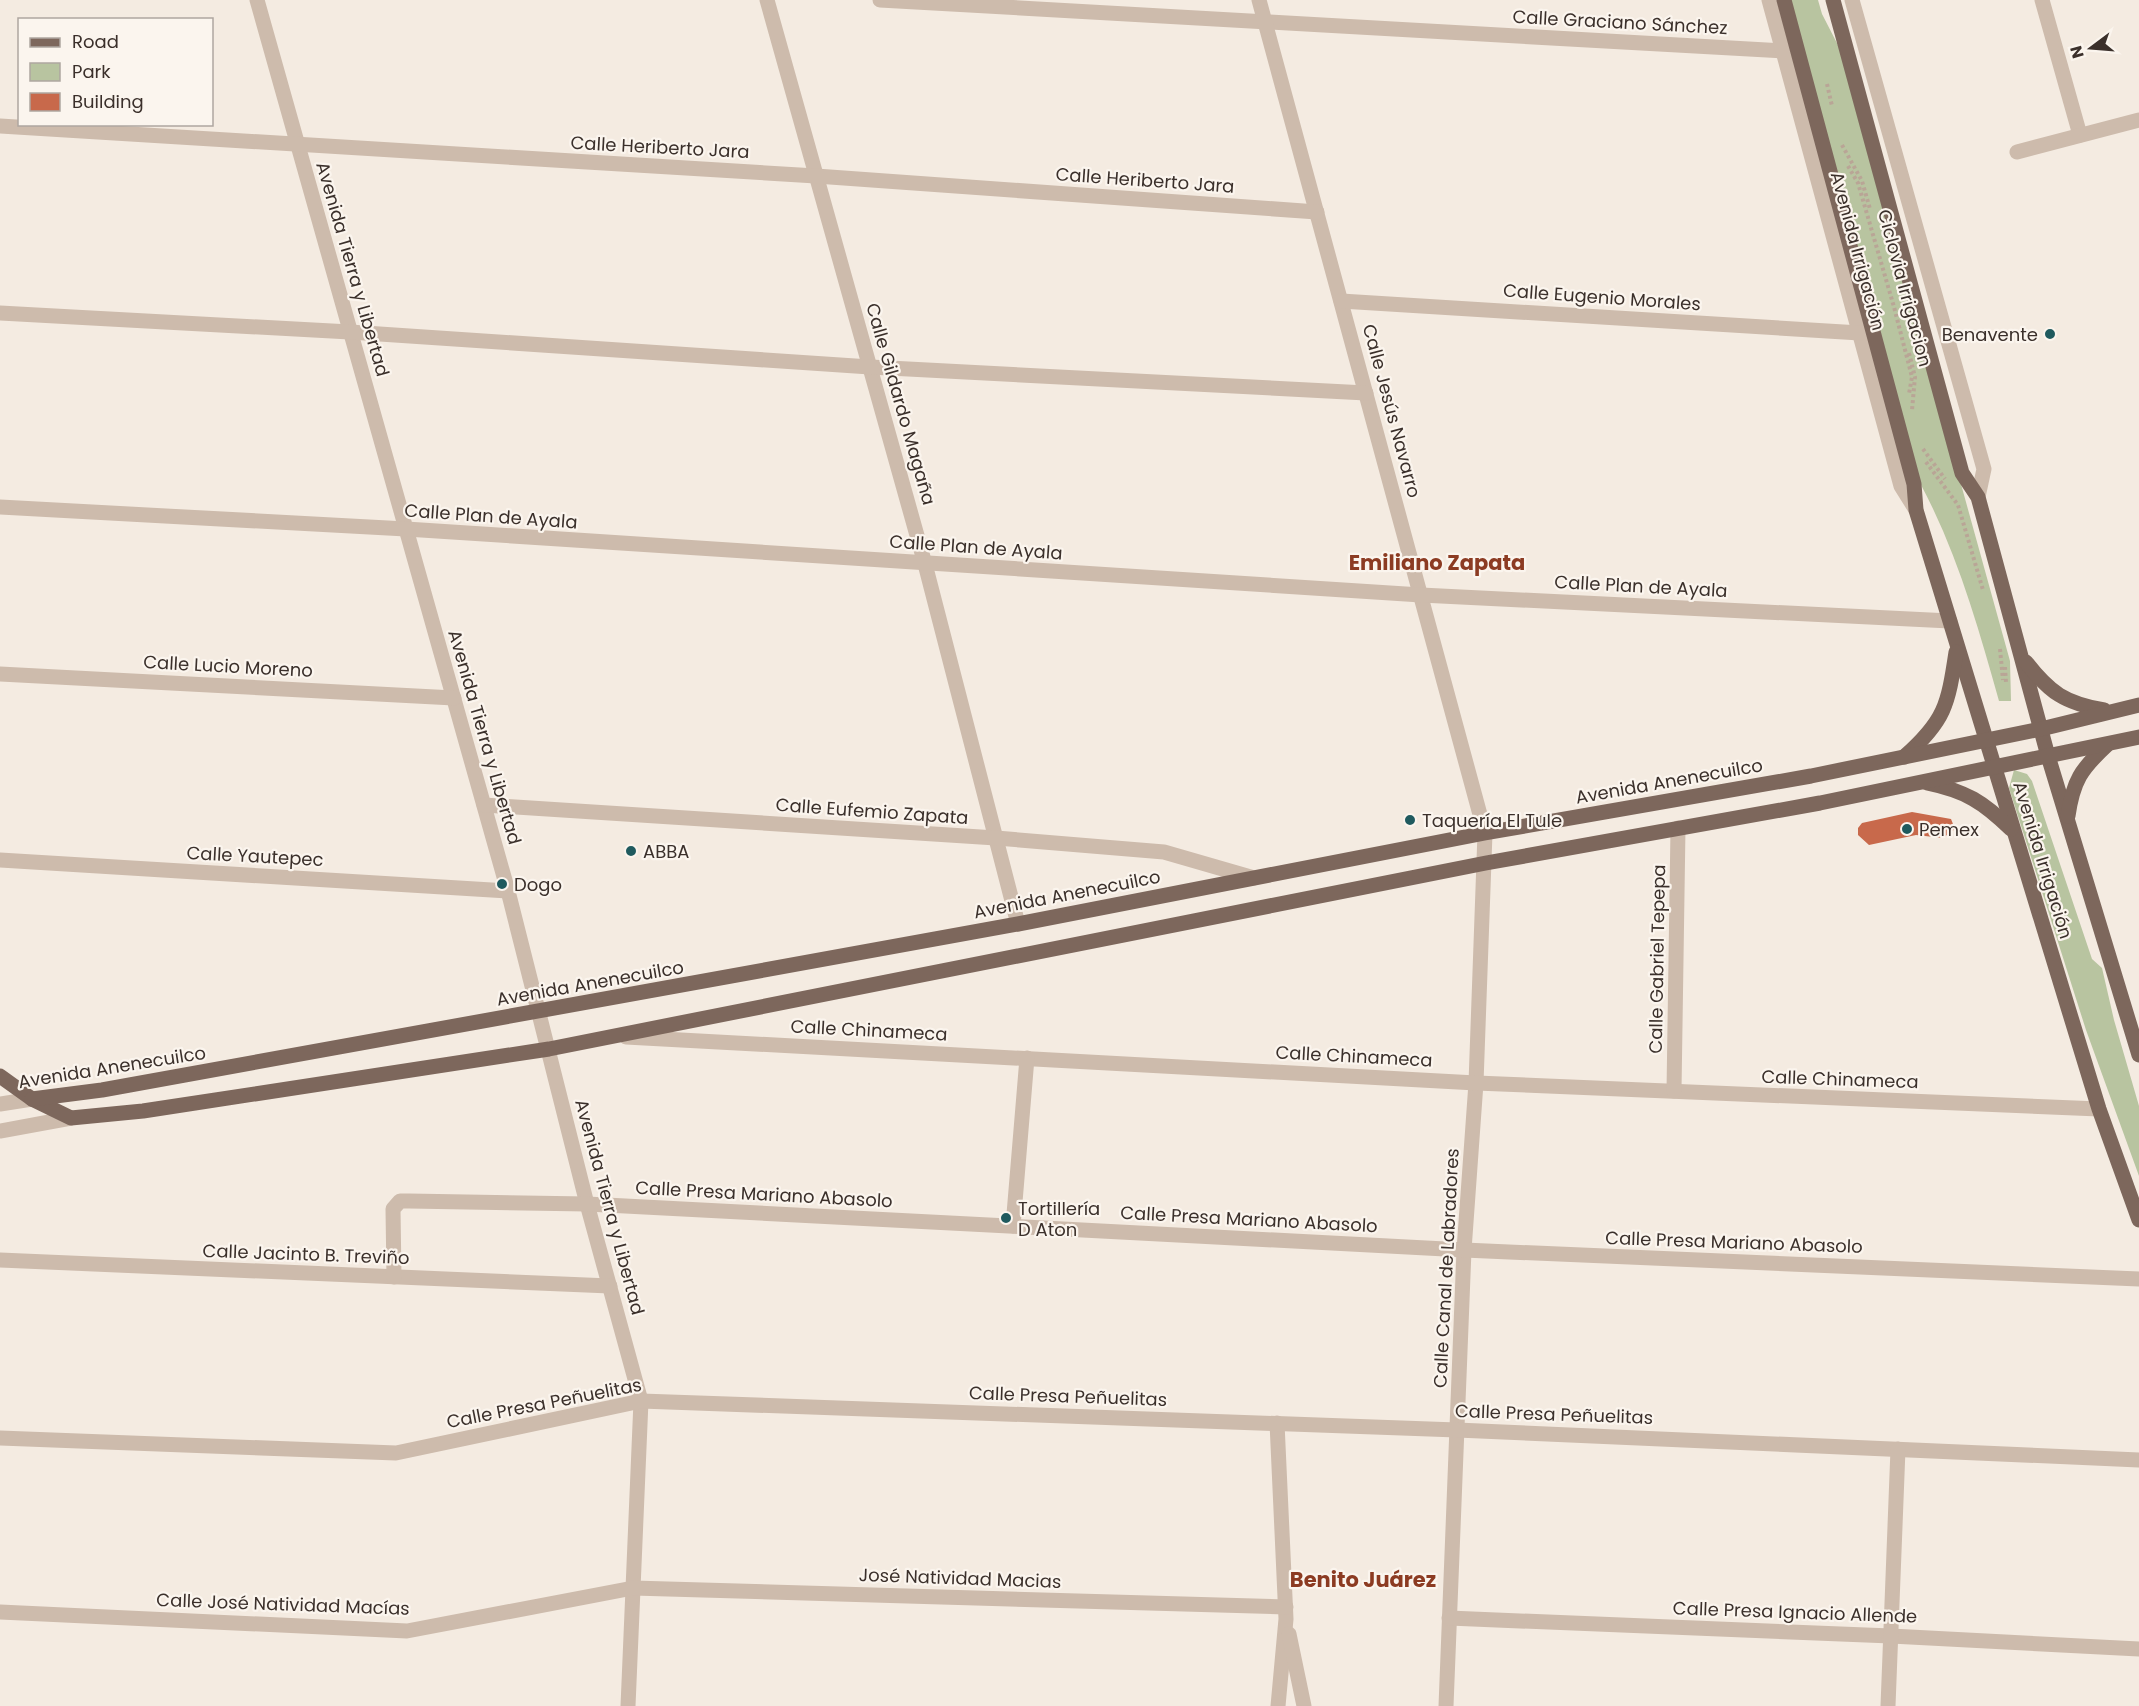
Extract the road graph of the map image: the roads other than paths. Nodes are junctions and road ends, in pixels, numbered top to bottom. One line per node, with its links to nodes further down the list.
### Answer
1 (257, 0): 15 (street, Avenida Tierra y Libertad)
2 (767, 0): 17 (street, Calle Gildardo Magaña)
3 (880, 0): 10 (street, Calle Graciano Sánchez)
4 (1260, 0): 10 (street, Calle Jesús Navarro)
5 (1769, 0): 11 (street, Avenida Irrigación)
6 (1784, 0): 27 (main road, Avenida Irrigación)
7 (1833, 0): 25 (main road, Avenida Irrigación)
8 (1852, 0): 25 (street, Avenida Irrigación)
9 (2042, 0): 14 (street)
10 (1266, 23): 11 (street, Calle Graciano Sánchez); 18 (street, Calle Jesús Navarro)
11 (1783, 51): 22 (street, Avenida Irrigación)
12 (2139, 120): 14 (street)
13 (0, 126): 15 (street, Calle Heriberto Jara)
14 (2080, 135): 16 (street)
15 (298, 146): 17 (street, Calle Heriberto Jara); 21 (street, Avenida Tierra y Libertad)
16 (2017, 152)
17 (816, 176): 18 (street, Calle Heriberto Jara); 23 (street, Calle Gildardo Magaña)
18 (1317, 212): 19 (street, Calle Jesús Navarro)
19 (1341, 301): 22 (street, Calle Eugenio Morales); 24 (street, Calle Jesús Navarro)
20 (0, 313): 21 (street)
21 (350, 332): 23 (street); 28 (street, Avenida Tierra y Libertad)
22 (1860, 333): 27 (street, Avenida Irrigación)
23 (870, 367): 24 (street); 29 (street, Calle Gildardo Magaña)
24 (1366, 393): 30 (street, Calle Jesús Navarro)
25 (1978, 497): 33 (main road, Avenida Irrigación)
26 (0, 507): 28 (street, Calle Plan de Ayala)
27 (1916, 510): 31 (main road, Avenida Irrigación)
28 (406, 530): 29 (street, Calle Plan de Ayala); 35 (street, Avenida Tierra y Libertad)
29 (925, 564): 30 (street, Calle Plan de Ayala); 51 (street, Calle Gildardo Magaña)
30 (1422, 595): 31 (street, Calle Plan de Ayala); 49 (street, Calle Jesús Navarro)
31 (1950, 621): 32 (main road, Avenida Irrigación)
32 (1957, 646): 40 (main road, Avenida Irrigación); 43 (main road)
33 (2022, 656): 37 (main road); 38 (main road, Avenida Irrigación)
34 (0, 674): 35 (street, Calle Lucio Moreno)
35 (454, 698): 46 (street, Avenida Tierra y Libertad)
36 (2139, 705): 37 (main road, Avenida Anenecuilco)
37 (2110, 711): 38 (main road, Avenida Anenecuilco)
38 (2041, 729): 40 (main road, Avenida Anenecuilco); 42 (main road, Avenida Irrigación)
39 (2139, 737): 41 (main road)
40 (1986, 741): 43 (main road, Avenida Anenecuilco); 44 (main road, Avenida Irrigación)
41 (2108, 744): 42 (main road); 47 (main road)
42 (2048, 756): 44 (main road); 47 (main road, Avenida Irrigación)
43 (1903, 758): 49 (main road, Avenida Anenecuilco)
44 (1994, 767): 45 (main road); 50 (main road, Avenida Irrigación)
45 (1919, 782): 48 (main road); 50 (main road)
46 (484, 805): 51 (street, Calle Eufemio Zapata); 55 (street, Avenida Tierra y Libertad)
47 (2067, 819): 58 (main road, Avenida Irrigación)
48 (1678, 828): 53 (main road); 65 (street, Calle Gabriel Tepepa)
49 (1485, 832): 53 (street, Calle Canal de Labradores); 54 (main road, Avenida Anenecuilco)
50 (2013, 832): 68 (main road, Avenida Irrigación)
51 (996, 838): 54 (street, Calle Eufemio Zapata); 56 (street, Calle Gildardo Magaña)
52 (0, 860): 55 (street, Calle Yautepec)
53 (1486, 863): 59 (main road); 64 (street, Calle Canal de Labradores)
54 (1254, 878): 56 (main road, Avenida Anenecuilco)
55 (508, 891): 57 (street, Avenida Tierra y Libertad)
56 (1018, 924): 57 (main road, Avenida Anenecuilco)
57 (540, 1012): 60 (street, Avenida Tierra y Libertad); 66 (main road, Avenida Anenecuilco)
58 (2133, 1017): 61 (main road, Avenida Irrigación)
59 (608, 1036): 60 (main road); 62 (street, Calle Chinameca)
60 (549, 1049): 69 (main road); 71 (street, Avenida Tierra y Libertad)
61 (2139, 1055)
62 (1027, 1058): 64 (street, Calle Chinameca); 73 (street)
63 (0, 1076): 66 (main road)
64 (1476, 1083): 65 (street, Calle Chinameca); 74 (street, Calle Canal de Labradores)
65 (1674, 1091): 68 (street, Calle Chinameca)
66 (32, 1099): 67 (street, Avenida Anenecuilco); 69 (main road)
67 (0, 1104)
68 (2098, 1110): 72 (main road, Avenida Irrigación)
69 (71, 1118): 70 (street)
70 (0, 1131)
71 (587, 1204): 73 (street, Calle Presa Mariano Abasolo); 76 (street, Calle Presa Mariano Abasolo); 78 (street, Avenida Tierra y Libertad)
72 (2139, 1220)
73 (1013, 1226): 74 (street, Calle Presa Mariano Abasolo)
74 (1464, 1250): 77 (street, Calle Presa Mariano Abasolo); 81 (street, Calle Canal de Labradores)
75 (0, 1260): 76 (street, Calle Jacinto B. Treviño)
76 (394, 1277): 78 (street, Calle Jacinto B. Treviño)
77 (2139, 1279)
78 (610, 1286): 79 (street, Avenida Tierra y Libertad)
79 (641, 1401): 80 (street, Calle Presa Peñuelitas); 82 (street, Calle Presa Peñuelitas); 85 (street, Avenida Tierra y Libertad)
80 (1277, 1423): 81 (street, Calle Presa Peñuelitas); 87 (street)
81 (1456, 1430): 83 (street, Calle Presa Peñuelitas); 88 (street, Calle Canal de Labradores)
82 (0, 1438)
83 (1898, 1449): 84 (street, Calle Presa Peñuelitas); 89 (street)
84 (2139, 1460)
85 (633, 1588): 86 (street, Calle José Natividad Macías); 87 (street, José Natividad Macias); 91 (street, Avenida Tierra y Libertad)
86 (0, 1612)
87 (1286, 1613): 92 (street); 93 (street)
88 (1449, 1618): 89 (street, Calle Presa Ignacio Allende); 94 (street, Calle Canal de Labradores)
89 (1892, 1636): 90 (street, Calle Presa Ignacio Allende); 95 (street)
90 (2139, 1649)
91 (628, 1706)
92 (1278, 1706)
93 (1304, 1706)
94 (1446, 1706)
95 (1888, 1706)

